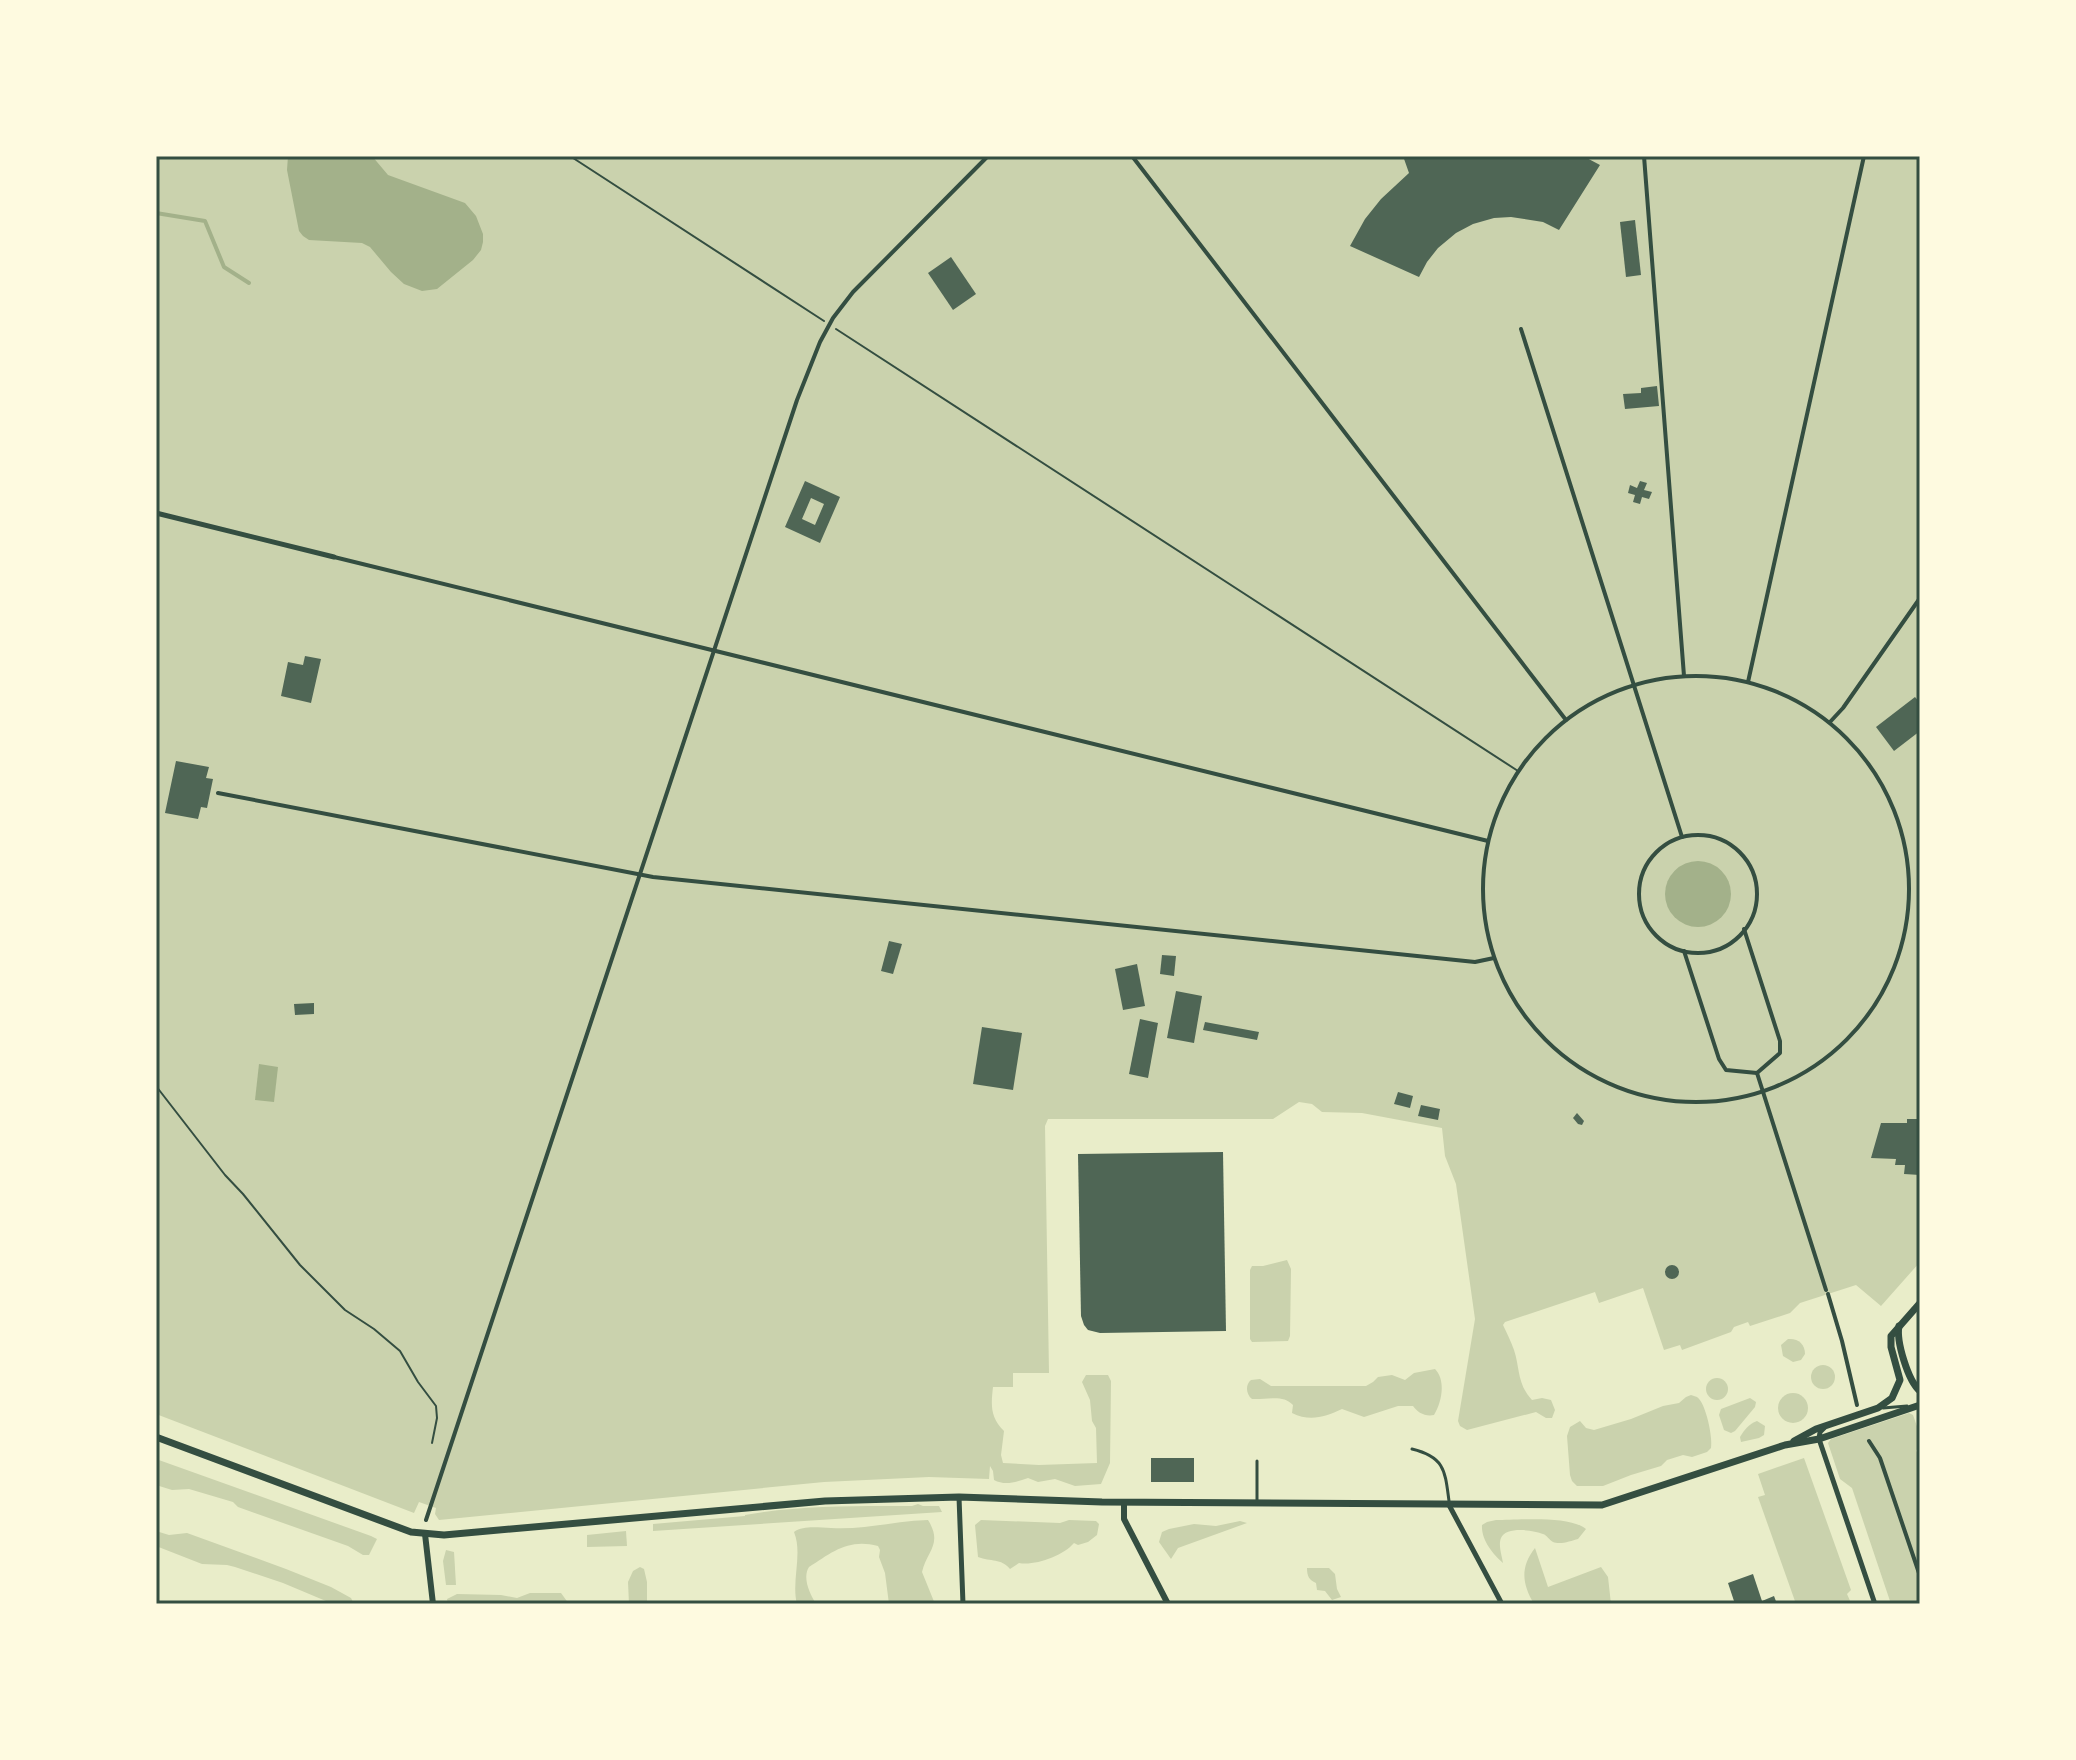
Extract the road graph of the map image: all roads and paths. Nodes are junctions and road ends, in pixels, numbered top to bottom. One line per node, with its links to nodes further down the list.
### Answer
1 (570, 156): 6 (path)
2 (988, 156): 7 (street)
3 (1132, 156): 16 (street)
4 (1644, 156): 13 (street)
5 (1864, 156): 14 (street)
6 (818, 317)
7 (829, 324): 12 (street); 18 (path)
8 (1521, 329): 15 (street)
9 (156, 513): 10 (street)
10 (334, 557): 12 (street)
11 (1920, 598): 17 (street)
12 (714, 651): 21 (street); 22 (street)
13 (1684, 676): 14 (street); 15 (street)
14 (1748, 682): 17 (street)
15 (1634, 685): 16 (street); 20 (street)
16 (1566, 720): 18 (street)
17 (1830, 722): 28 (street)
18 (1518, 771): 21 (street)
19 (218, 793): 22 (street)
20 (1682, 837): 23 (street); 24 (street)
21 (1488, 841): 25 (street)
22 (640, 876): 25 (street); 48 (street)
23 (1744, 929): 24 (street); 26 (street)
24 (1684, 951): 26 (street)
25 (1494, 958): 28 (street)
26 (1757, 1073): 28 (street)
27 (156, 1086): 40 (path)
28 (1763, 1091): 32 (street)
29 (1920, 1303): 30 (main road)
30 (1900, 1324): 31 (main road); 34 (main road)
31 (1920, 1391)
32 (1857, 1405)
33 (1917, 1407): 34 (lane); 35 (street); 38 (main road)
34 (1878, 1408): 36 (main road)
35 (1920, 1417)
36 (1834, 1422): 38 (street); 41 (main road)
37 (156, 1437): 49 (main road)
38 (1819, 1439): 41 (main road); 55 (street)
39 (1869, 1441): 50 (street)
40 (432, 1443)
41 (1785, 1445): 47 (main road)
42 (1412, 1449): 47 (lane)
43 (1257, 1461): 46 (lane)
44 (959, 1497): 45 (main road); 49 (main road); 52 (street)
45 (1124, 1502): 46 (main road); 53 (street)
46 (1257, 1503): 47 (main road)
47 (1449, 1505): 54 (street)
48 (426, 1520)
49 (425, 1534): 51 (street)
50 (1920, 1576)
51 (433, 1604)
52 (963, 1604)
53 (1168, 1604)
54 (1502, 1604)
55 (1875, 1604)

